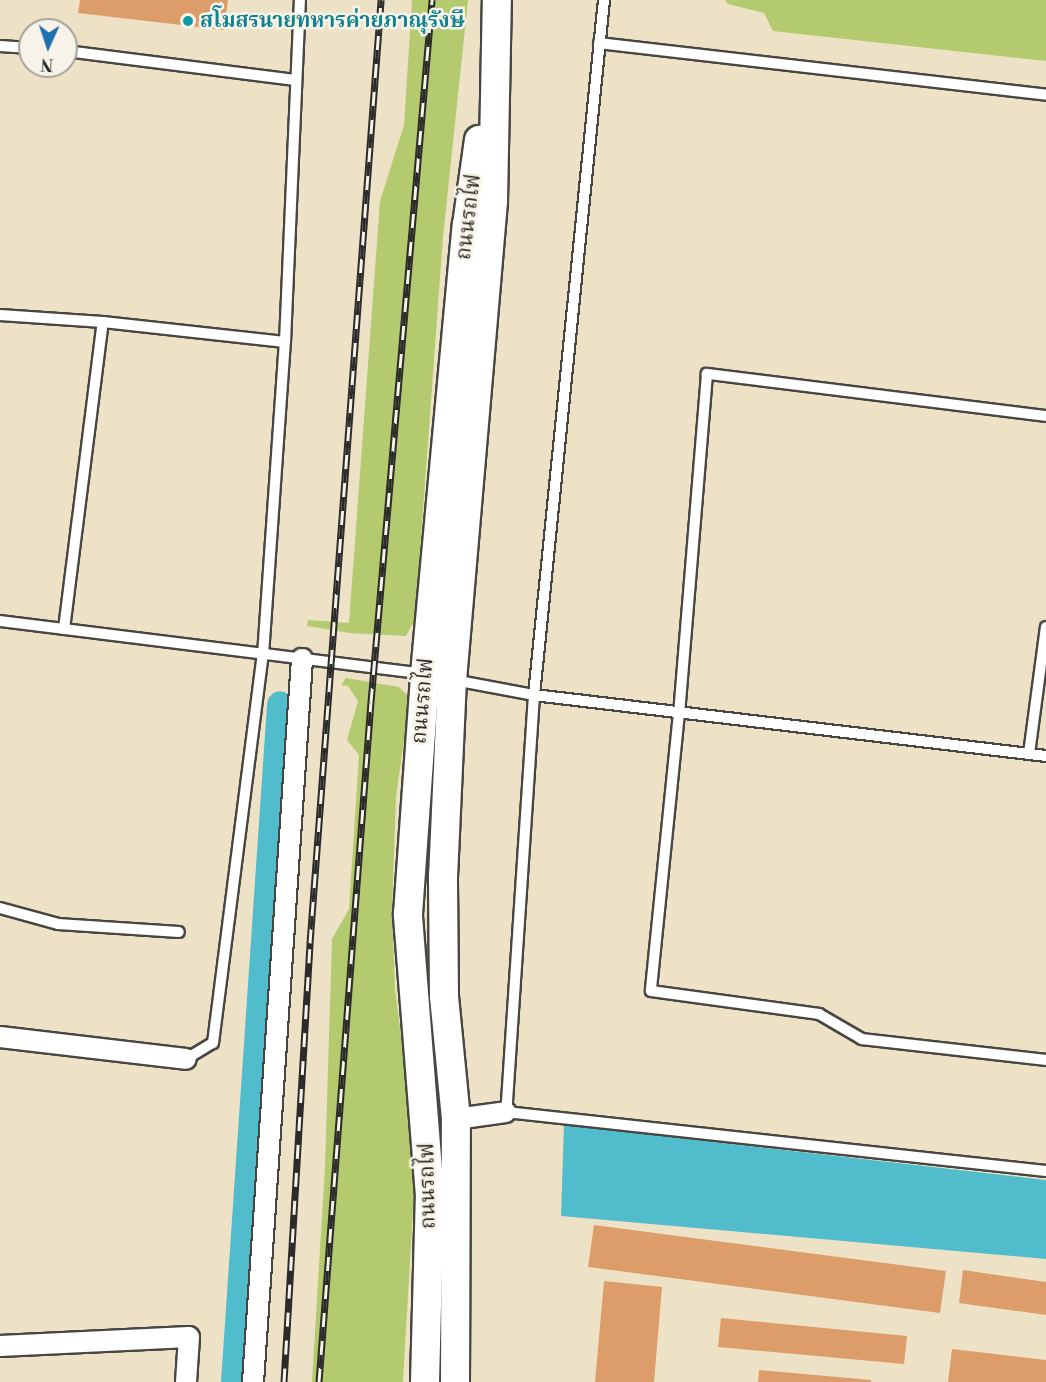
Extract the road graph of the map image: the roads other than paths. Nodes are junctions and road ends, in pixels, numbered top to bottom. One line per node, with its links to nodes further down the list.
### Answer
1 (300, 0): 8 (lane)
2 (604, 0): 4 (lane)
3 (496, 11): 19 (main road, ถนนรถไฟ); 20 (main road, ถนนรถไฟ)
4 (599, 43): 9 (lane); 21 (lane)
5 (0, 46): 6 (lane)
6 (18, 47)
7 (78, 53): 8 (lane)
8 (295, 80): 12 (lane)
9 (1046, 95)
10 (0, 315): 11 (lane)
11 (103, 322): 12 (lane); 16 (lane)
12 (285, 342): 17 (lane)
13 (1046, 416): 22 (lane)
14 (0, 621): 16 (lane)
15 (1046, 627): 23 (lane)
16 (64, 629): 17 (lane)
17 (262, 655): 18 (lane); 28 (lane)
18 (302, 659): 19 (lane); 35 (street)
19 (425, 674): 36 (main road, ถนนรถไฟ)
20 (452, 680): 21 (lane); 31 (main road, ถนนรถไฟ)
21 (534, 695): 22 (lane); 30 (lane)
22 (679, 713): 23 (lane); 29 (lane)
23 (1029, 754): 24 (lane)
24 (1046, 756)
25 (0, 908): 26 (lane)
26 (179, 932)
27 (0, 1037): 28 (street)
28 (186, 1059)
29 (1046, 1060)
30 (506, 1112): 31 (street); 32 (lane)
31 (456, 1119): 37 (main road, ถนนรถไฟ)
32 (1046, 1171)
33 (0, 1346): 34 (street)
34 (186, 1382)
35 (253, 1382)
36 (425, 1382)
37 (455, 1382)

